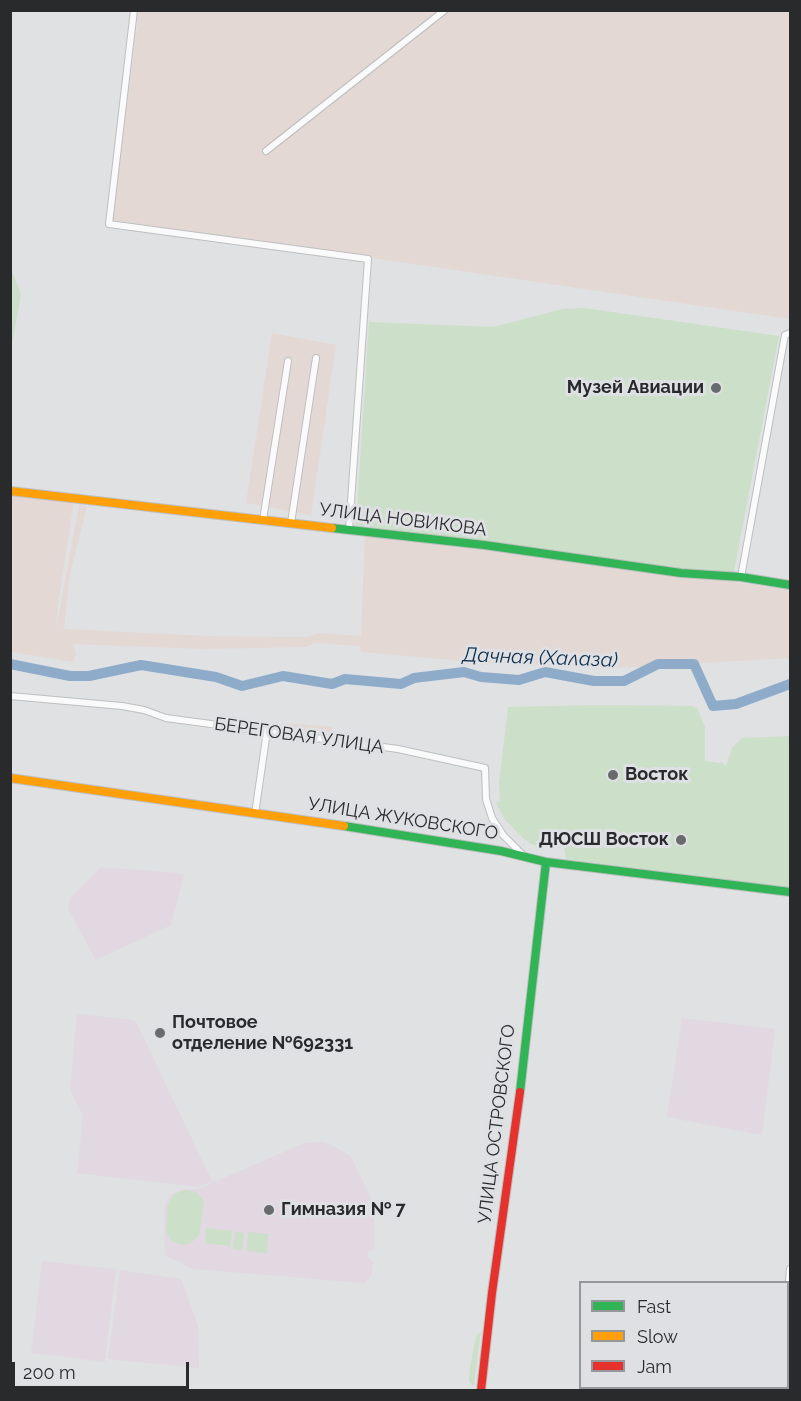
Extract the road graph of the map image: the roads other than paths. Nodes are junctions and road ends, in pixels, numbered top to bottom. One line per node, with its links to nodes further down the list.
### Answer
1 (134, 10): 10 (street)
2 (445, 10): 3 (street)
3 (266, 151)
4 (790, 333): 11 (street)
5 (316, 358): 9 (street)
6 (288, 361): 8 (street)
7 (10, 490): 8 (main road, УЛИЦА НОВИКОВА)
8 (263, 520): 9 (main road, УЛИЦА НОВИКОВА)
9 (291, 523): 10 (main road, УЛИЦА НОВИКОВА)
10 (349, 530): 11 (main road, УЛИЦА НОВИКОВА)
11 (741, 577): 12 (main road, УЛИЦА НОВИКОВА)
12 (790, 585)
13 (10, 696): 14 (street, БЕРЕГОВАЯ УЛИЦА)
14 (267, 731): 16 (street); 17 (street, БЕРЕГОВАЯ УЛИЦА)
15 (10, 778): 16 (main road, УЛИЦА ЖУКОВСКОГО)
16 (255, 814): 17 (main road, УЛИЦА ЖУКОВСКОГО)
17 (526, 858): 18 (main road, УЛИЦА ЖУКОВСКОГО)
18 (546, 862): 19 (main road, УЛИЦА ЖУКОВСКОГО); 20 (main road, УЛИЦА ОСТРОВСКОГО)
19 (790, 892)
20 (481, 1390)

